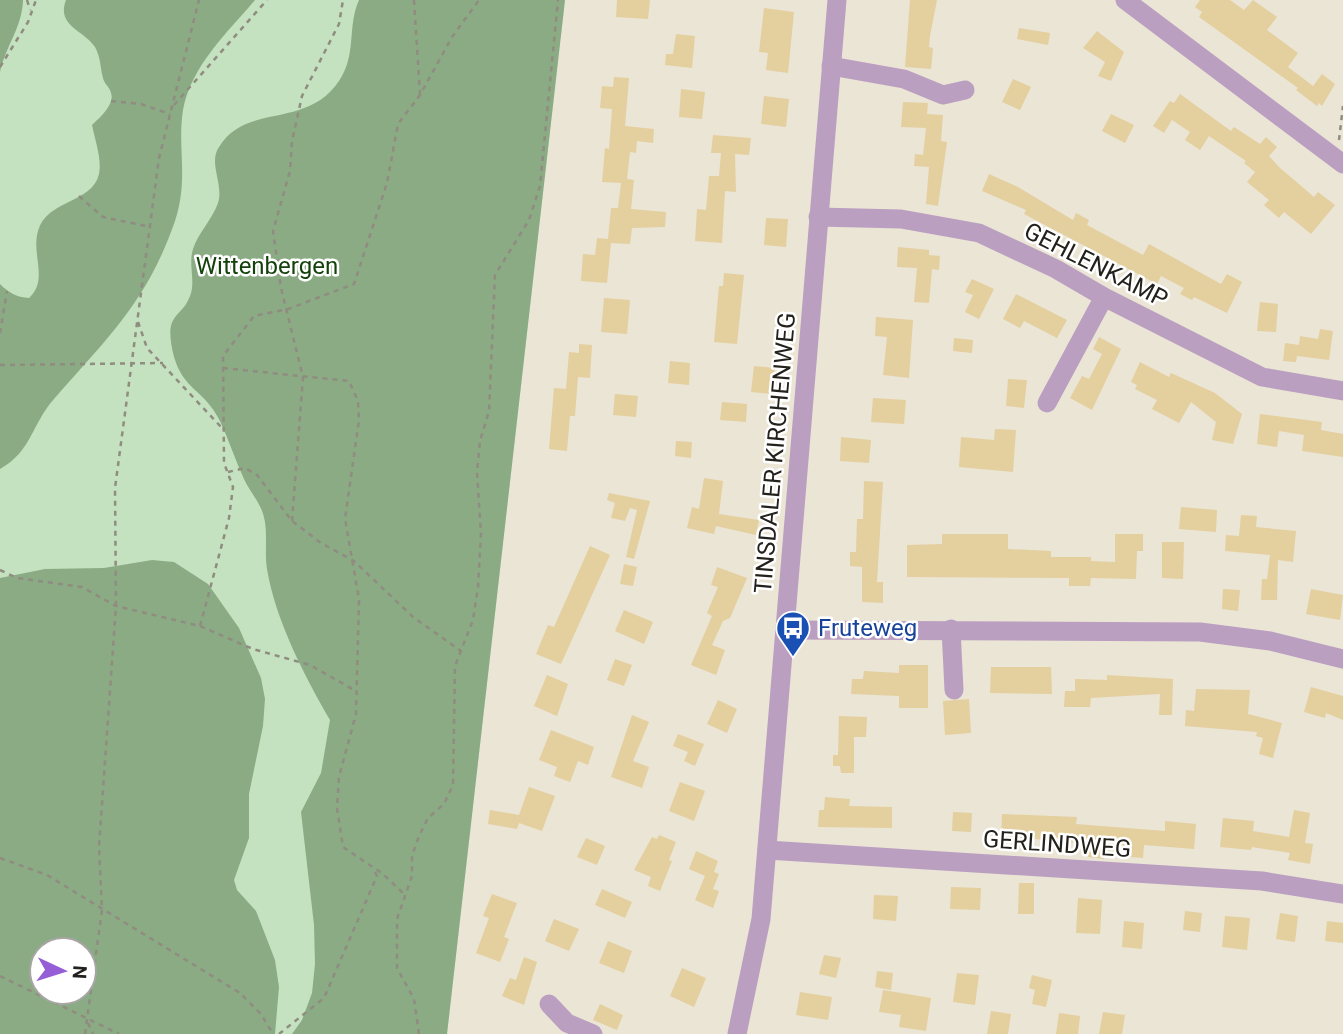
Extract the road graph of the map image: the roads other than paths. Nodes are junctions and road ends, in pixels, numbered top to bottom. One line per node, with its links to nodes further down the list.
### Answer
1 (837, 0): 3 (street, TINSDALER KIRCHENWEG)
2 (1125, 0): 5 (street)
3 (831, 66): 4 (street); 6 (street, TINSDALER KIRCHENWEG)
4 (965, 90)
5 (1340, 160)
6 (818, 216): 7 (street, GEHLENKAMP); 11 (street, TINSDALER KIRCHENWEG)
7 (1104, 298): 8 (street, GEHLENKAMP); 9 (street)
8 (1343, 391)
9 (1047, 403)
10 (951, 629): 11 (street); 12 (street); 13 (street)
11 (786, 630): 14 (street, TINSDALER KIRCHENWEG)
12 (1343, 659)
13 (954, 690)
14 (767, 850): 15 (street, GERLINDWEG); 18 (street, TINSDALER KIRCHENWEG)
15 (1343, 894)
16 (549, 1004): 17 (street)
17 (593, 1034)
18 (741, 1034)

